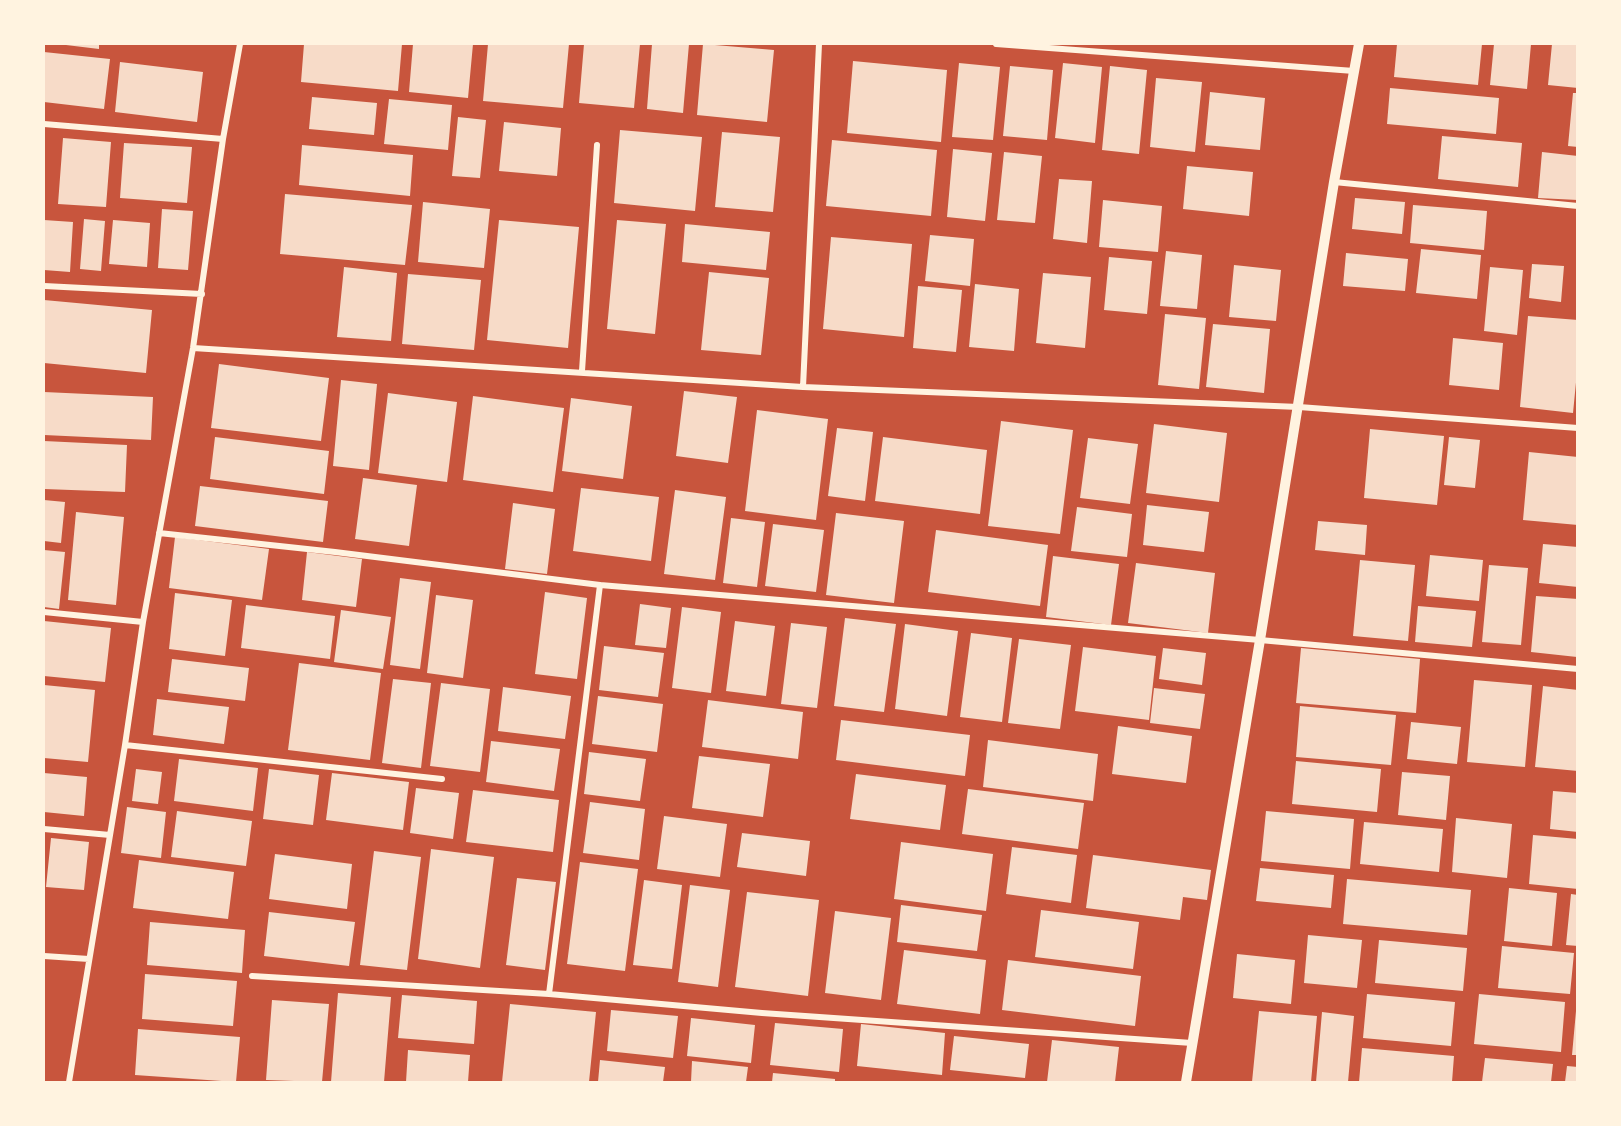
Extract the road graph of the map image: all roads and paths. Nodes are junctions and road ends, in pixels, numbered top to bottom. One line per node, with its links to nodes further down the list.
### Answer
1 (240, 44): 7 (street)
2 (819, 44): 15 (street)
3 (996, 44): 5 (street)
4 (1359, 44): 5 (street)
5 (1354, 71): 9 (street)
6 (44, 124): 7 (street)
7 (224, 139): 12 (street)
8 (597, 145): 14 (street)
9 (1334, 182): 10 (street); 16 (street)
10 (1578, 206)
11 (44, 286): 12 (street)
12 (202, 294): 13 (street)
13 (193, 348): 14 (street); 18 (street)
14 (582, 371): 15 (street)
15 (803, 387): 16 (street)
16 (1299, 407): 17 (street); 22 (street)
17 (1578, 428)
18 (159, 533): 19 (street); 21 (street)
19 (600, 585): 22 (street); 31 (street)
20 (44, 612): 21 (street)
21 (143, 622): 24 (street)
22 (1260, 640): 23 (street); 32 (street)
23 (1578, 669)
24 (125, 745): 25 (street); 27 (street)
25 (442, 779)
26 (44, 829): 27 (street)
27 (110, 835): 29 (street)
28 (44, 956): 29 (street)
29 (89, 959): 33 (street)
30 (252, 976): 31 (street)
31 (549, 994): 32 (street)
32 (1192, 1043): 34 (street)
33 (69, 1083)
34 (1186, 1083)

